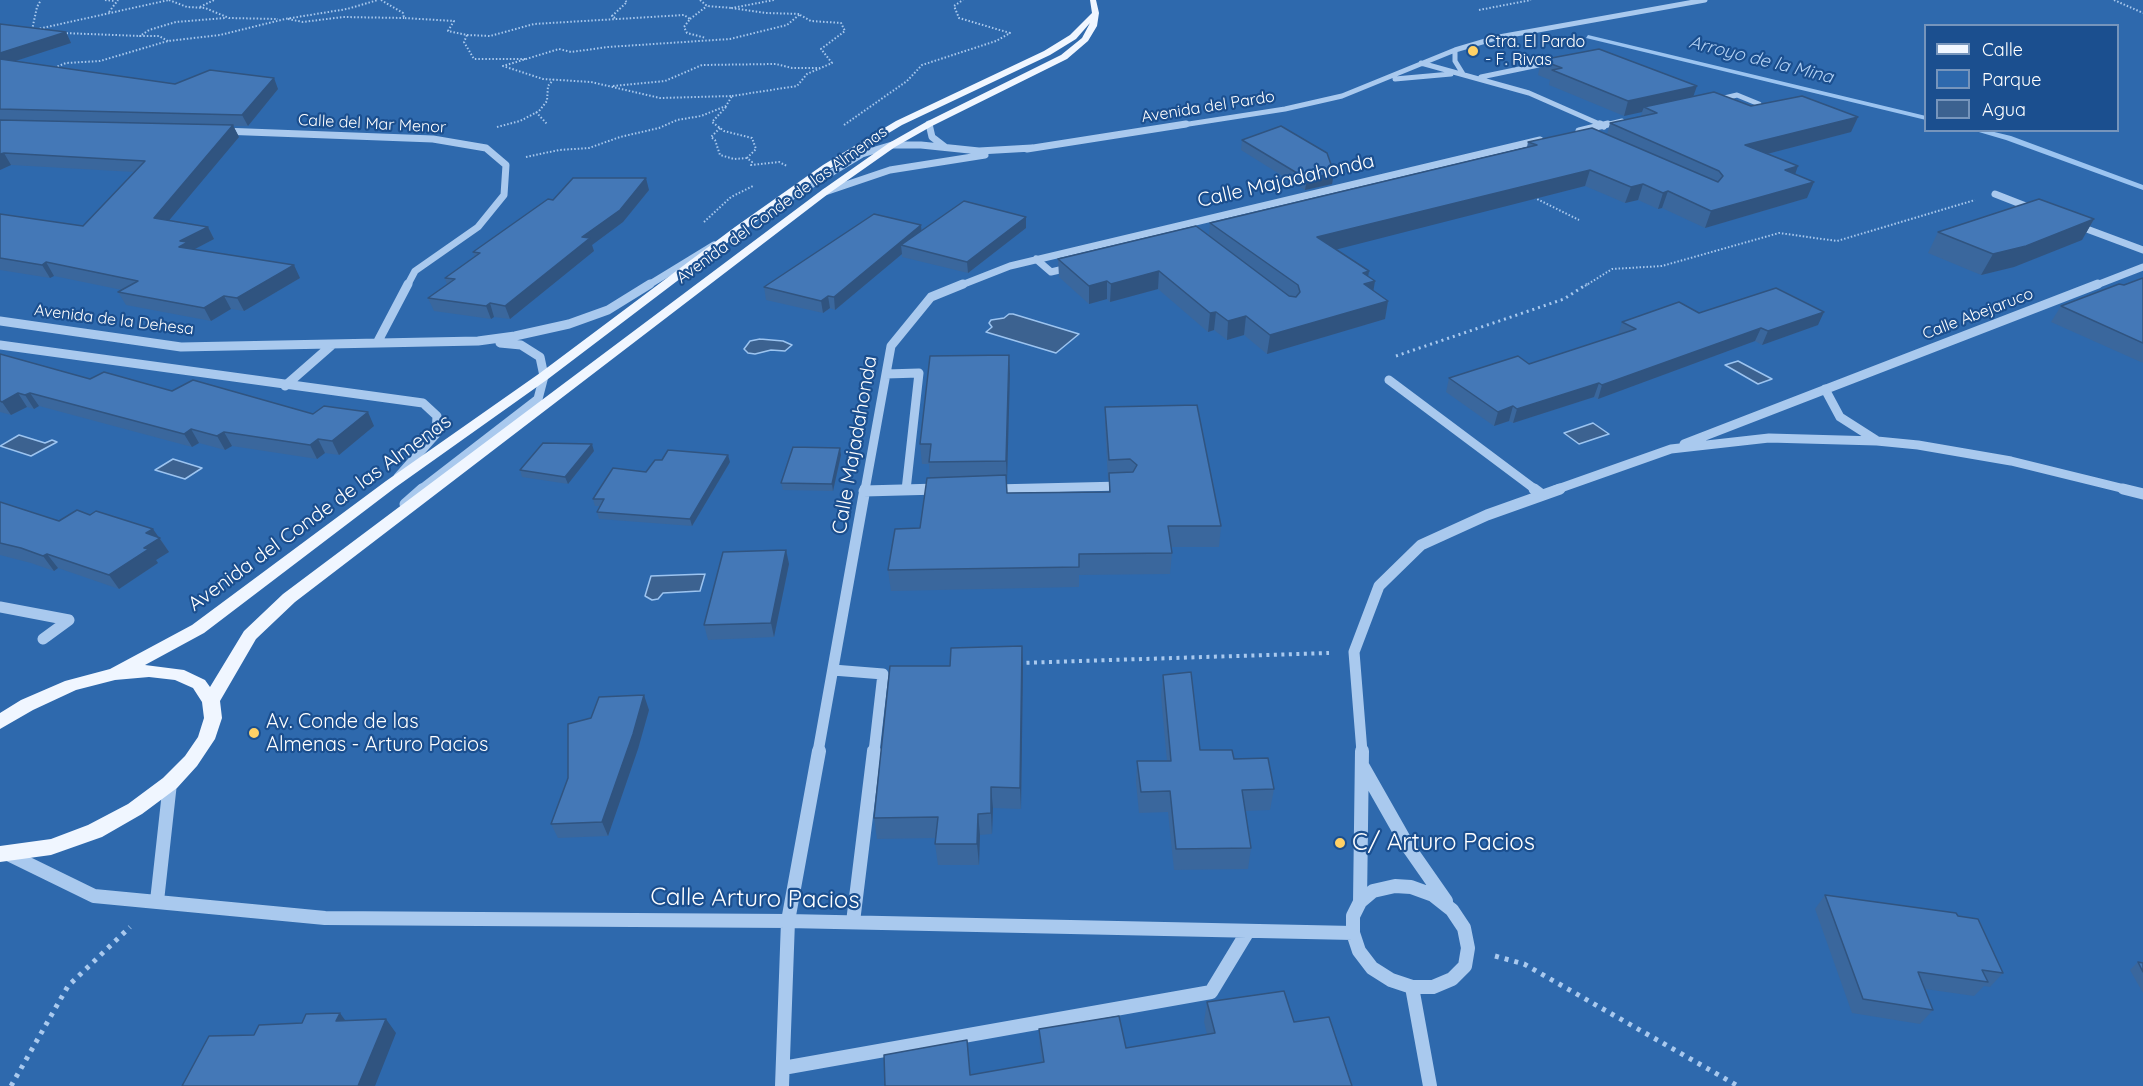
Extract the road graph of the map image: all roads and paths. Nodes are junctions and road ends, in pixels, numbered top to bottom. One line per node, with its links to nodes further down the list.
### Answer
1 (41, 0): 27 (path)
2 (105, 0): 3 (path)
3 (117, 0): 18 (path)
4 (170, 0): 15 (path); 18 (path)
5 (214, 0): 15 (path)
6 (379, 0): 23 (path); 25 (path)
7 (624, 0): 24 (path)
8 (700, 0): 14 (path)
9 (774, 0): 16 (path)
10 (1093, 0): 19 (main road)
11 (1531, 0): 17 (path)
12 (1705, 0): 34 (street, Avenida del Pardo)
13 (2115, 0): 20 (path)
14 (706, 6): 16 (path); 26 (path)
15 (199, 8): 22 (path)
16 (732, 8): 21 (path)
17 (1479, 10)
18 (109, 12): 27 (path)
19 (1096, 13): 52 (main road, Avenida del Conde de las Almenas); 73 (main road, Avenida del Conde de las Almenas)
20 (2143, 13)
21 (800, 14): 32 (path); 38 (path)
22 (229, 18): 25 (path); 30 (path)
23 (404, 18): 25 (path); 31 (path)
24 (615, 18): 26 (path); 31 (path)
25 (285, 19): 33 (path)
26 (690, 19): 32 (path)
27 (32, 30): 28 (path)
28 (52, 32)
29 (61, 33): 30 (path)
30 (140, 36): 33 (path)
31 (467, 36): 35 (path)
32 (710, 39): 35 (path)
33 (168, 41): 39 (path)
34 (1455, 50): 37 (street, Avenida del Pardo); 40 (street)
35 (533, 59): 42 (path)
36 (1564, 60): 41 (street)
37 (1420, 63): 40 (street, Avenida del Pardo); 43 (street, Avenida del Pardo)
38 (820, 68): 44 (path); 45 (path)
39 (44, 71)
40 (1463, 74): 41 (street, Avenida del Pardo); 43 (street, Avenida del Pardo)
41 (1477, 78): 53 (street, Avenida del Pardo)
42 (554, 80): 44 (path); 49 (path)
43 (1384, 80): 62 (street, Avenida del Pardo)
44 (606, 86): 45 (path)
45 (732, 96): 48 (path)
46 (1704, 103): 47 (street)
47 (1759, 104)
48 (726, 106): 54 (path); 64 (path)
49 (536, 112): 51 (path); 60 (path)
50 (1626, 120): 53 (street, Calle Majadahonda)
51 (547, 124)
52 (929, 124): 58 (main road, Avenida del Conde de las Almenas); 61 (street)
53 (1604, 126): 56 (street, Calle Majadahonda)
54 (720, 128): 63 (path); 63 (path)
55 (217, 130): 60 (street, Calle del Mar Menor)
56 (1576, 132): 57 (street); 75 (street, Calle Majadahonda)
57 (1586, 136)
58 (892, 145): 59 (street, Avenida de la Dehesa); 67 (main road, Avenida del Conde de las Almenas); 73 (street, Avenida de la Dehesa)
59 (921, 145): 61 (street, Avenida de la Dehesa); 66 (street)
60 (473, 146): 64 (street, Calle del Mar Menor)
61 (945, 147): 62 (street, Avenida de la Dehesa)
62 (1032, 148): 66 (street)
63 (747, 158): 65 (path)
64 (506, 165): 80 (street)
65 (788, 167)
66 (890, 170): 67 (street)
67 (825, 192): 98 (main road, Avenida del Conde de las Almenas)
68 (1526, 194): 71 (path)
69 (1995, 194): 70 (street); 85 (path)
70 (2048, 214)
71 (1579, 220)
72 (2069, 222): 74 (street)
73 (739, 229): 79 (street, Avenida de la Dehesa); 84 (main road, Avenida del Conde de las Almenas)
74 (2143, 250)
75 (1036, 259): 76 (street); 83 (street, Calle Majadahonda)
76 (1084, 264)
77 (2143, 267): 87 (street, Calle Abejaruco)
78 (0, 321): 81 (street, Avenida de la Dehesa)
79 (478, 341): 80 (street, Avenida de la Dehesa); 84 (street, Avenida de la Dehesa)
80 (377, 343): 81 (street, Avenida de la Dehesa)
81 (333, 344): 86 (street)
82 (0, 345): 86 (street)
83 (886, 374): 94 (street); 95 (street, Calle Majadahonda)
84 (544, 376): 90 (main road, Avenida del Conde de las Almenas); 98 (street, Avenida del Conde de las Almenas)
85 (1389, 380): 97 (street)
86 (285, 386): 90 (street)
87 (1825, 389): 88 (street); 89 (street, Calle Abejaruco)
88 (1877, 441): 89 (street); 96 (street)
89 (1671, 449): 97 (street)
90 (391, 484): 104 (main road, Avenida del Conde de las Almenas)
91 (1129, 486): 93 (street)
92 (953, 489): 94 (street)
93 (988, 489)
94 (906, 490): 95 (street)
95 (864, 491): 103 (street, Calle Majadahonda)
96 (2143, 494)
97 (1542, 495): 101 (street)
98 (349, 552): 105 (main road)
99 (0, 607): 100 (street)
100 (43, 639)
101 (1354, 652): 102 (path); 107 (street)
102 (1011, 664)
103 (833, 669): 113 (street, Calle Majadahonda); 114 (street)
104 (115, 674): 105 (main road); 106 (main road)
105 (211, 701): 108 (main road)
106 (0, 722)
107 (1363, 766): 111 (street); 112 (street)
108 (170, 783): 109 (main road); 110 (street)
109 (4, 854): 110 (street, Calle Arturo Pacios)
110 (157, 901): 113 (street, Calle Arturo Pacios); 120 (path)
111 (1360, 902): 112 (street); 116 (street)
112 (1452, 910): 117 (street)
113 (788, 921): 114 (street, Calle Arturo Pacios); 119 (street, Calle Majadahonda)
114 (853, 922): 115 (street, Calle Arturo Pacios)
115 (1248, 931): 116 (street, Calle Arturo Pacios); 119 (street)
116 (1353, 933): 118 (street)
117 (1468, 948): 118 (street); 123 (path)
118 (1412, 987): 122 (street)
119 (783, 1068): 121 (street, Calle Majadahonda)
120 (11, 1086)
121 (782, 1086)
122 (1430, 1086)
123 (1738, 1086)

